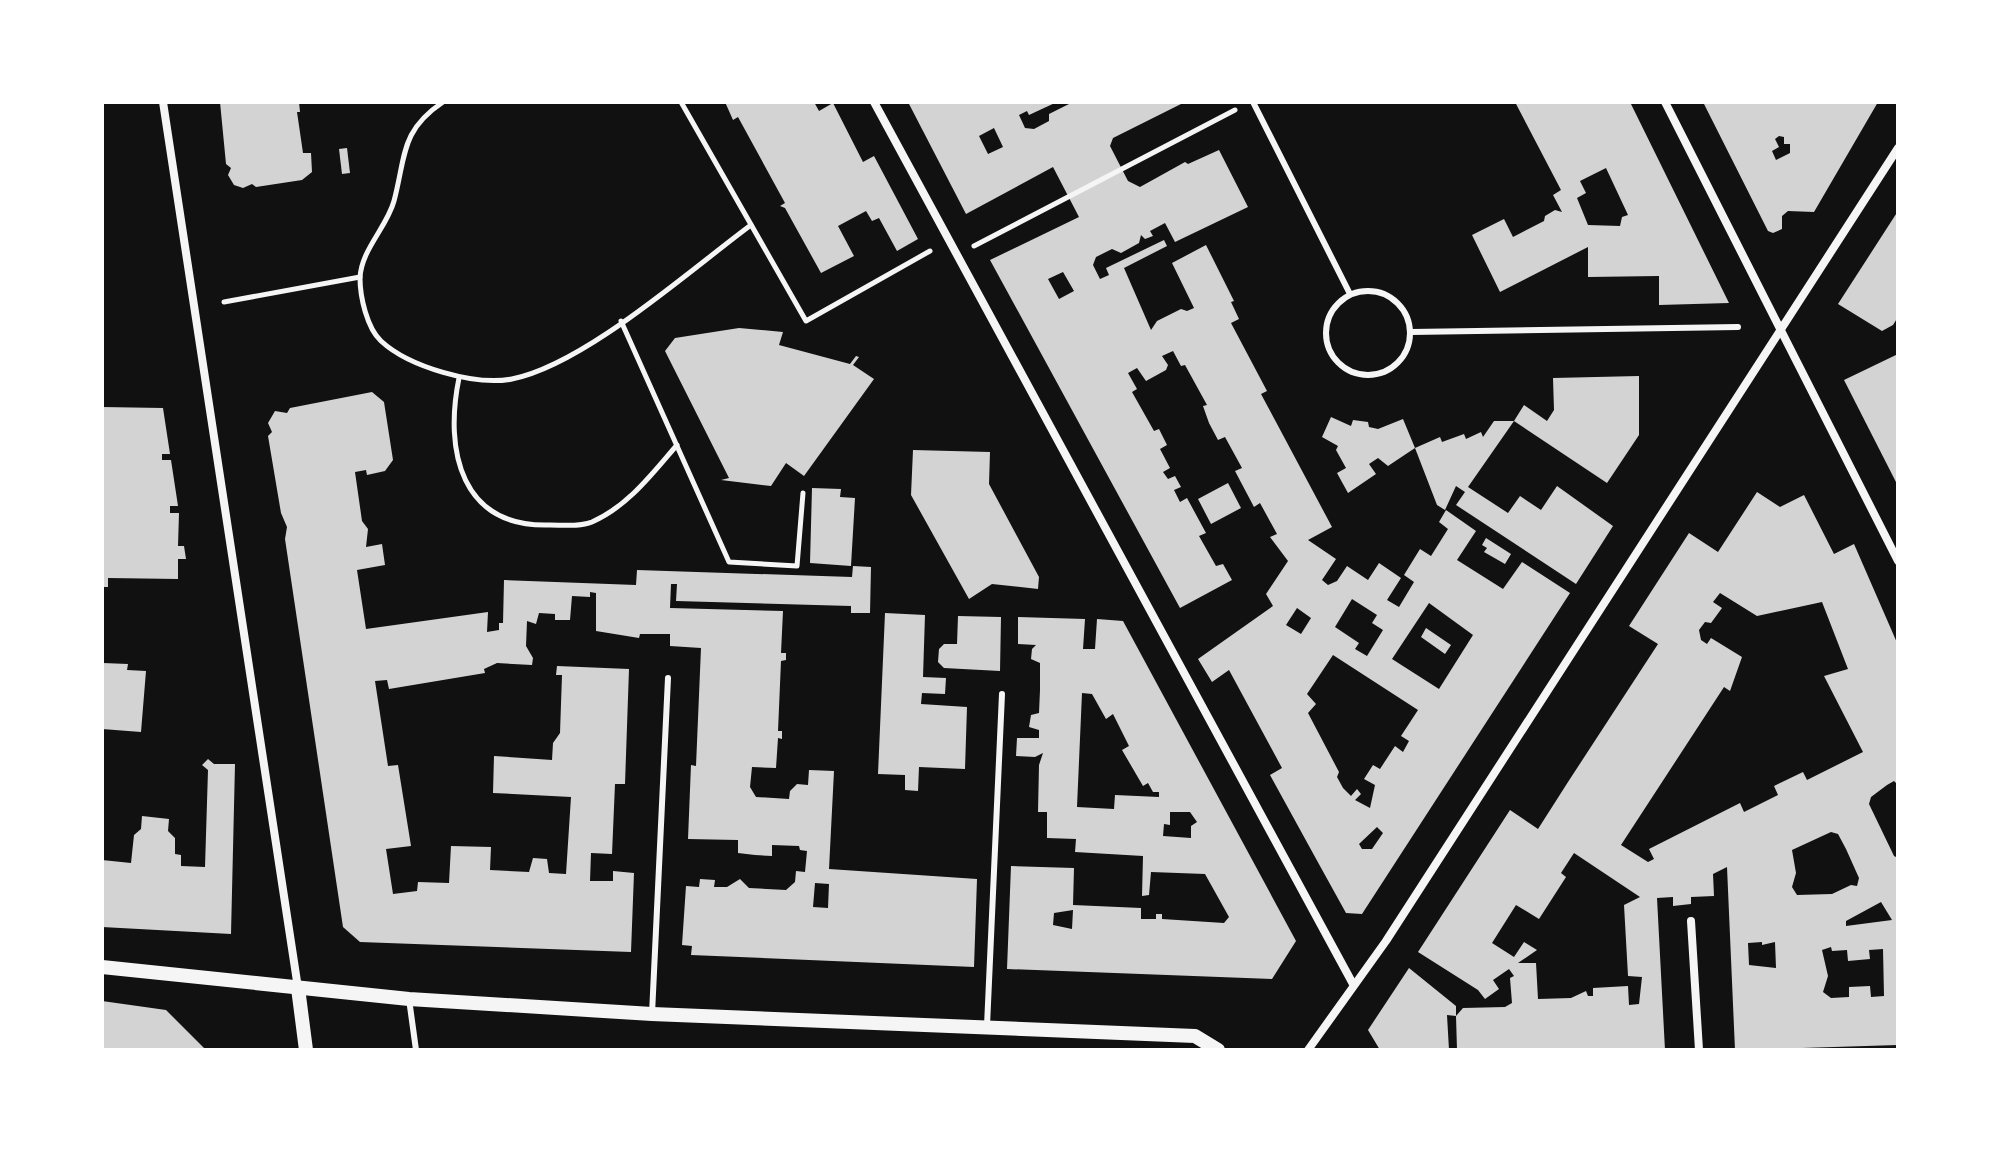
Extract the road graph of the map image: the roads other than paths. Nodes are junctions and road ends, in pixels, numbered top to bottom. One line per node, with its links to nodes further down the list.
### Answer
1 (163, 102): 16 (street)
2 (874, 102): 15 (street)
3 (1253, 102): 6 (lane)
4 (1665, 102): 8 (street)
5 (1898, 148): 8 (street)
6 (1350, 294): 9 (lane); 9 (lane)
7 (1738, 327): 9 (lane)
8 (1781, 331): 10 (street); 15 (street)
9 (1411, 332)
10 (1898, 561)
11 (668, 678): 18 (lane)
12 (1002, 694): 19 (lane)
13 (1691, 921): 24 (street)
14 (102, 967): 16 (street)
15 (1353, 984): 23 (street)
16 (298, 988): 17 (street); 20 (street)
17 (409, 999): 18 (street); 21 (lane)
18 (652, 1014): 19 (street)
19 (986, 1028): 22 (street)
20 (306, 1050)
21 (416, 1050)
22 (1218, 1050)
23 (1308, 1050)
24 (1699, 1050)

